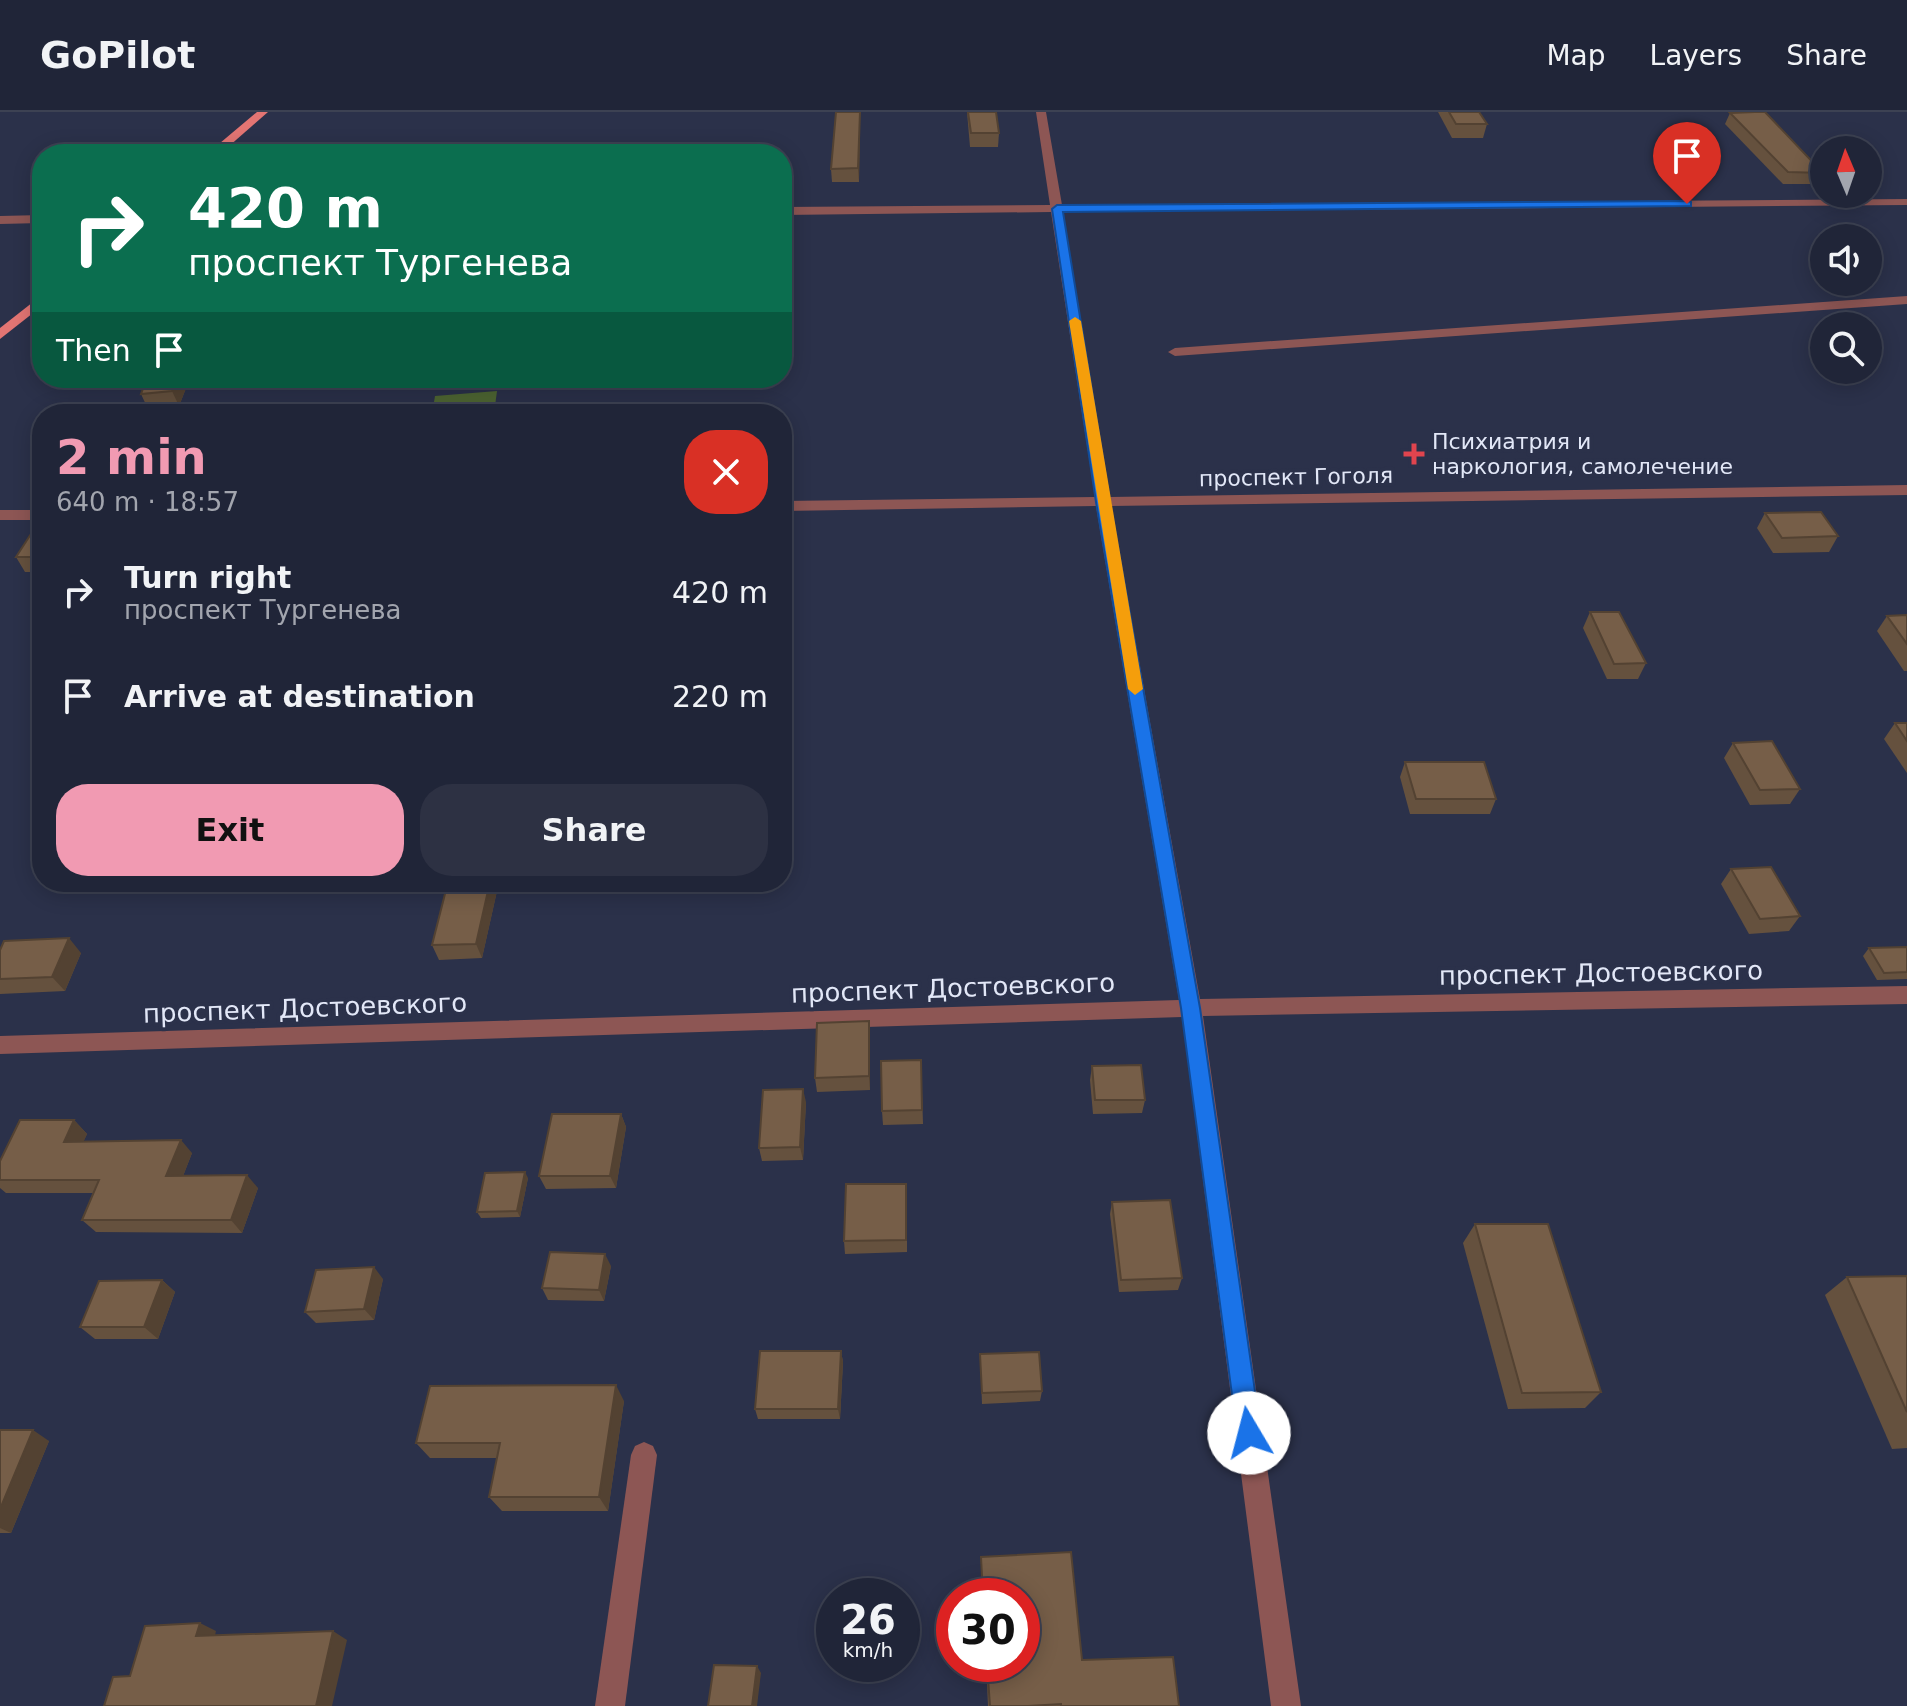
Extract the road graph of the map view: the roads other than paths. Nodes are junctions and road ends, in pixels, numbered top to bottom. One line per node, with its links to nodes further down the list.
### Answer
1 (263, 112): 3 (main road)
2 (1041, 112): 5 (street)
3 (225, 144)
4 (1907, 202): 5 (street)
5 (1057, 209): 6 (street); 14 (street)
6 (792, 211)
7 (32, 219): 8 (street)
8 (0, 220)
9 (1907, 300): 12 (street)
10 (32, 308): 11 (main road)
11 (0, 335)
12 (1175, 352)
13 (1907, 490): 14 (street, проспект Гоголя)
14 (1103, 502): 15 (street, проспект Гоголя); 19 (street)
15 (792, 506)
16 (0, 515): 17 (street)
17 (32, 515)
18 (1907, 995): 19 (street, проспект Достоевского)
19 (1191, 1008): 20 (street, проспект Достоевского); 23 (street)
20 (0, 1045)
21 (644, 1455): 22 (street)
22 (610, 1706)
23 (1286, 1706)

